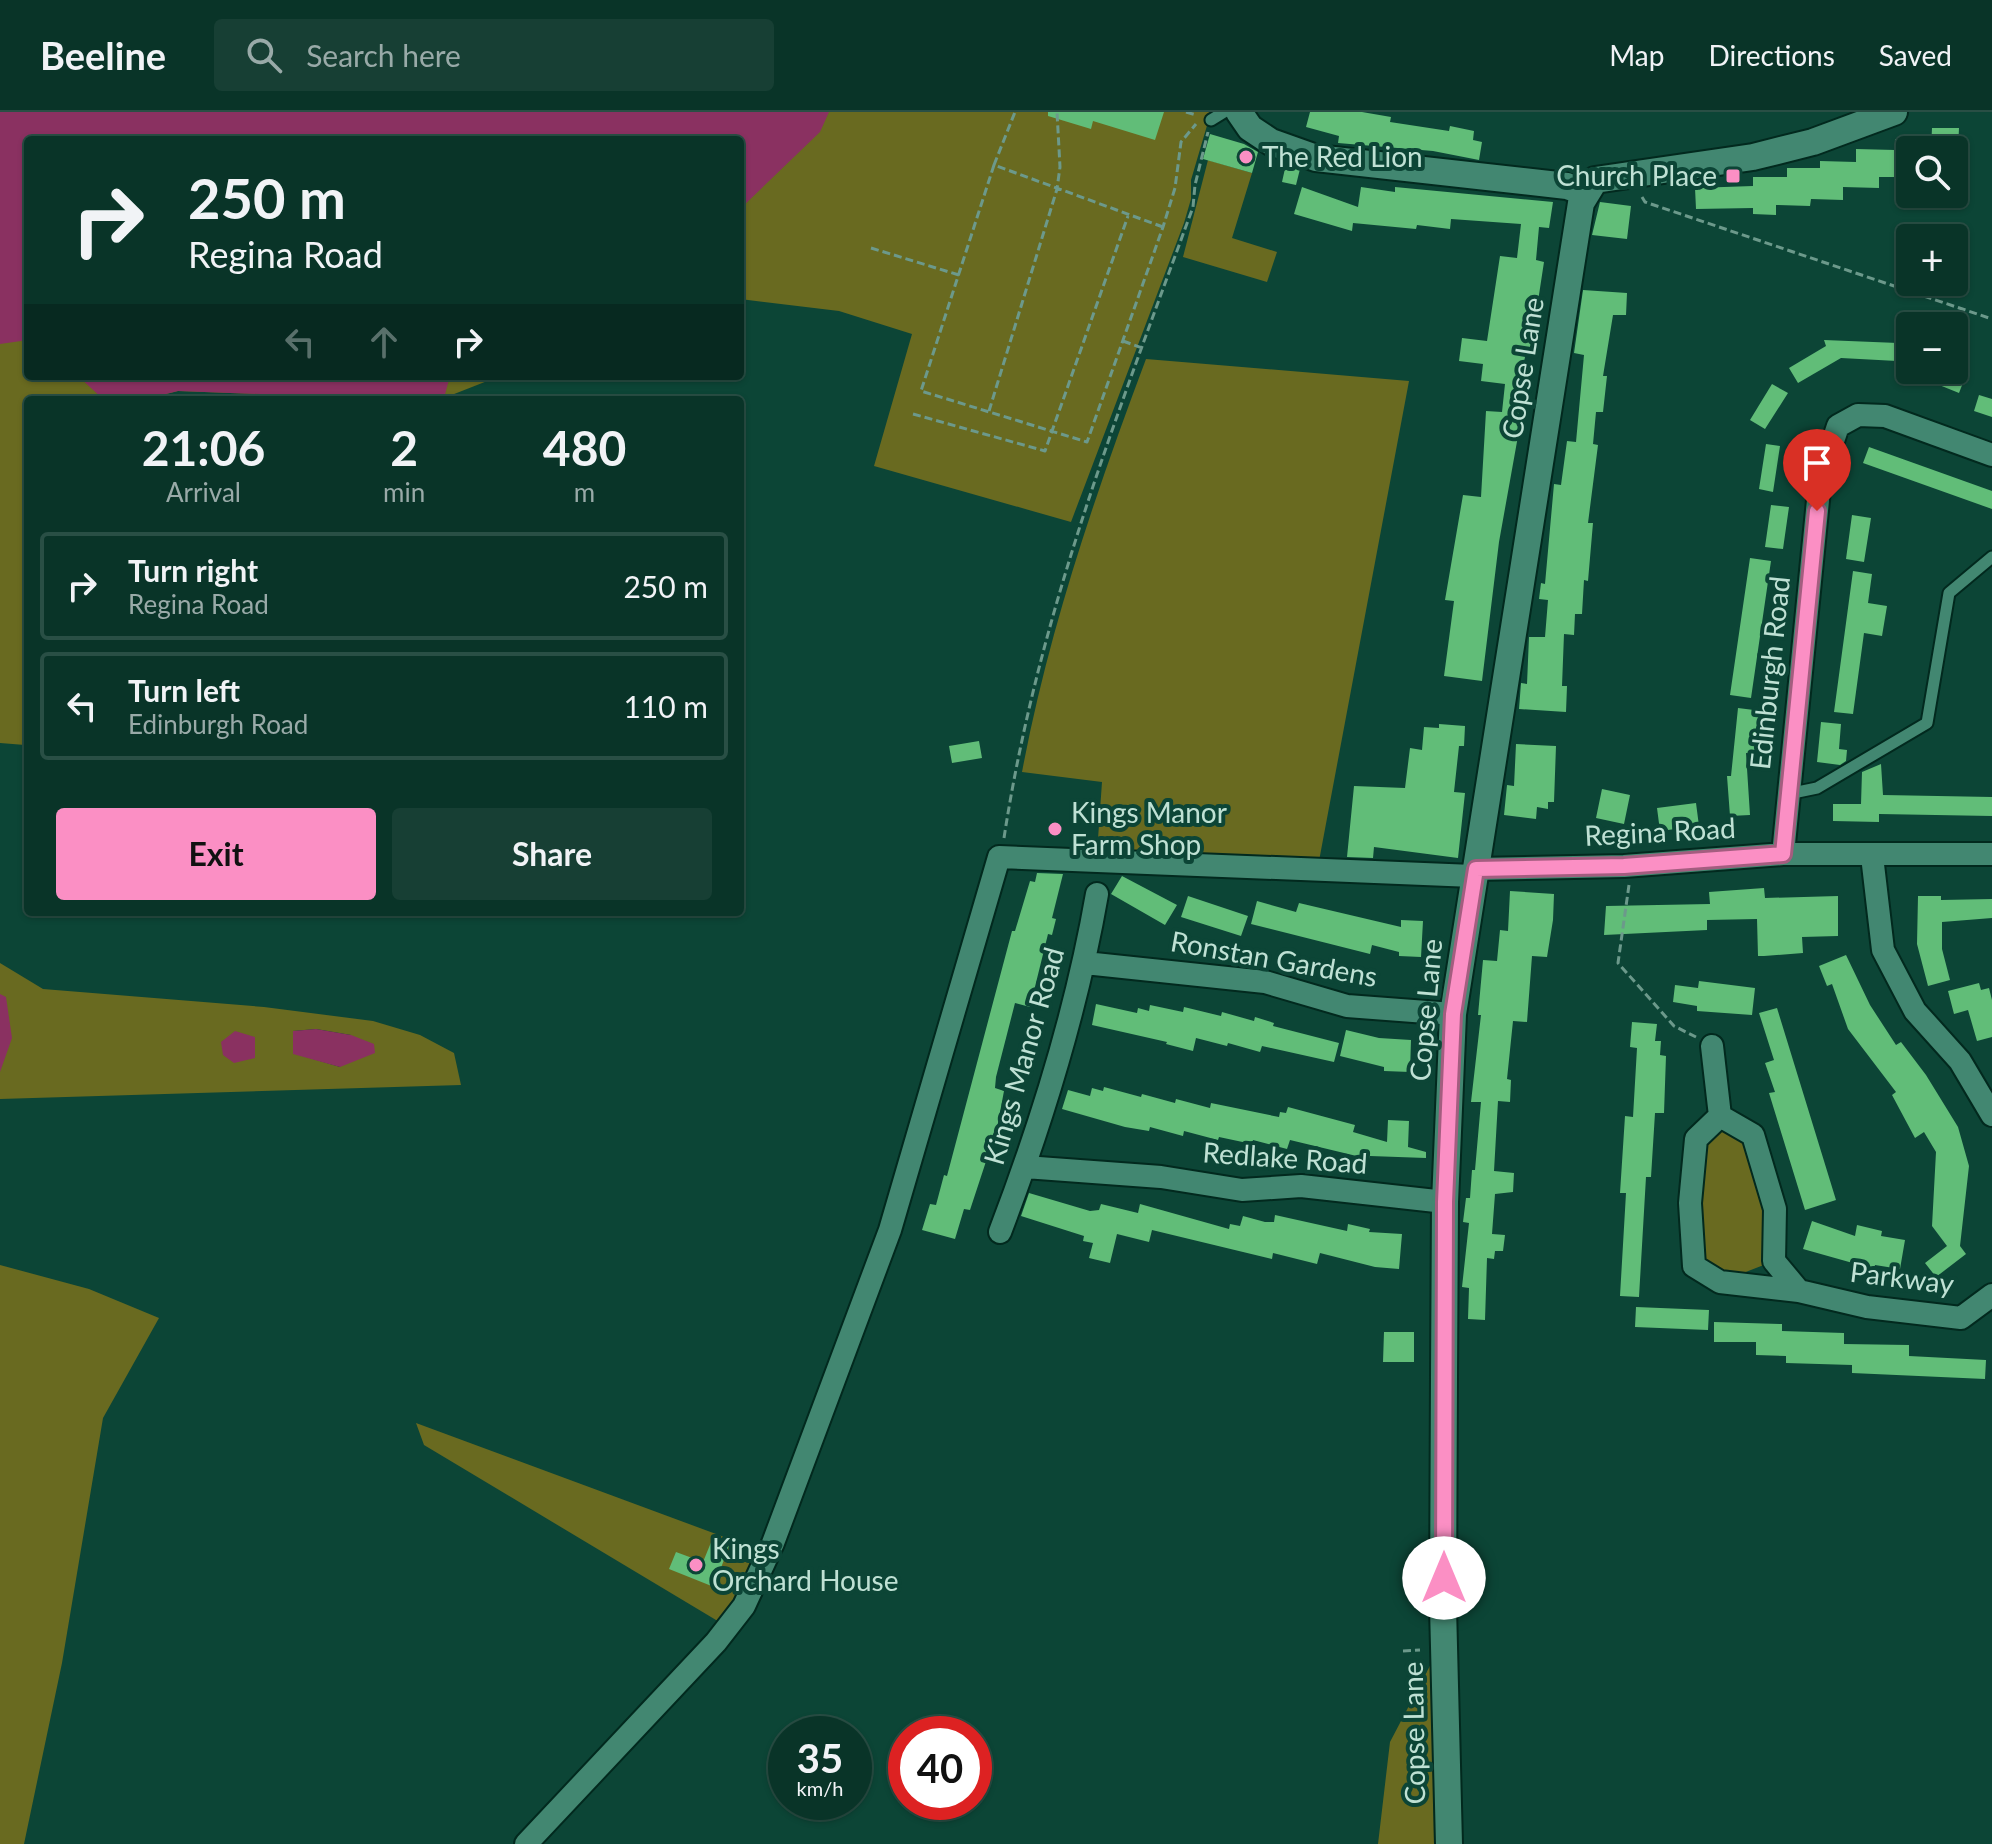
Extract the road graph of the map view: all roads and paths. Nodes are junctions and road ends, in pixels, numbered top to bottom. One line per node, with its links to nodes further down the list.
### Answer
1 (1015, 112): 7 (path)
2 (1057, 112): 9 (path)
3 (1224, 112): 6 (lane)
4 (1239, 112): 10 (street)
5 (1894, 112): 8 (street)
6 (1211, 120): 12 (path); 17 (path)
7 (994, 165): 9 (path); 14 (path)
8 (1628, 177): 10 (street); 15 (path)
9 (1057, 189): 11 (path); 18 (path)
10 (1584, 192): 29 (street, Copse Lane)
11 (1128, 216): 12 (path); 20 (path)
12 (1163, 227): 16 (path)
13 (871, 248): 14 (path)
14 (959, 275): 18 (path)
15 (1992, 319)
16 (1122, 341): 17 (path); 20 (path)
17 (1142, 348): 27 (path)
18 (989, 411): 20 (path)
19 (913, 414): 20 (path)
20 (1050, 432)
21 (1992, 455): 23 (street, Edinburgh Road)
22 (1992, 557): 23 (lane)
23 (1788, 794): 24 (street, Edinburgh Road)
24 (1783, 854): 26 (street, Regina Road); 28 (street, Regina Road)
25 (1992, 854): 26 (street, Regina Road)
26 (1872, 856): 34 (street)
27 (999, 857): 29 (street, Regina Road); 41 (street)
28 (1624, 866): 29 (street, Regina Road); 33 (path)
29 (1474, 872): 32 (street, Copse Lane)
30 (1097, 894): 31 (street, Kings Manor Road)
31 (1085, 963): 32 (street, Ronstan Gardens); 36 (street, Kings Manor Road)
32 (1453, 1014): 37 (street, Copse Lane)
33 (1712, 1046): 35 (street)
34 (1992, 1115)
35 (1720, 1116): 39 (street); 39 (street, Parkway)
36 (1025, 1167): 37 (street, Redlake Road); 38 (street, Kings Manor Road)
37 (1445, 1202): 42 (street, Copse Lane)
38 (1000, 1232)
39 (1799, 1291): 40 (street, Parkway)
40 (1992, 1295)
41 (526, 1844)
42 (1449, 1844)

